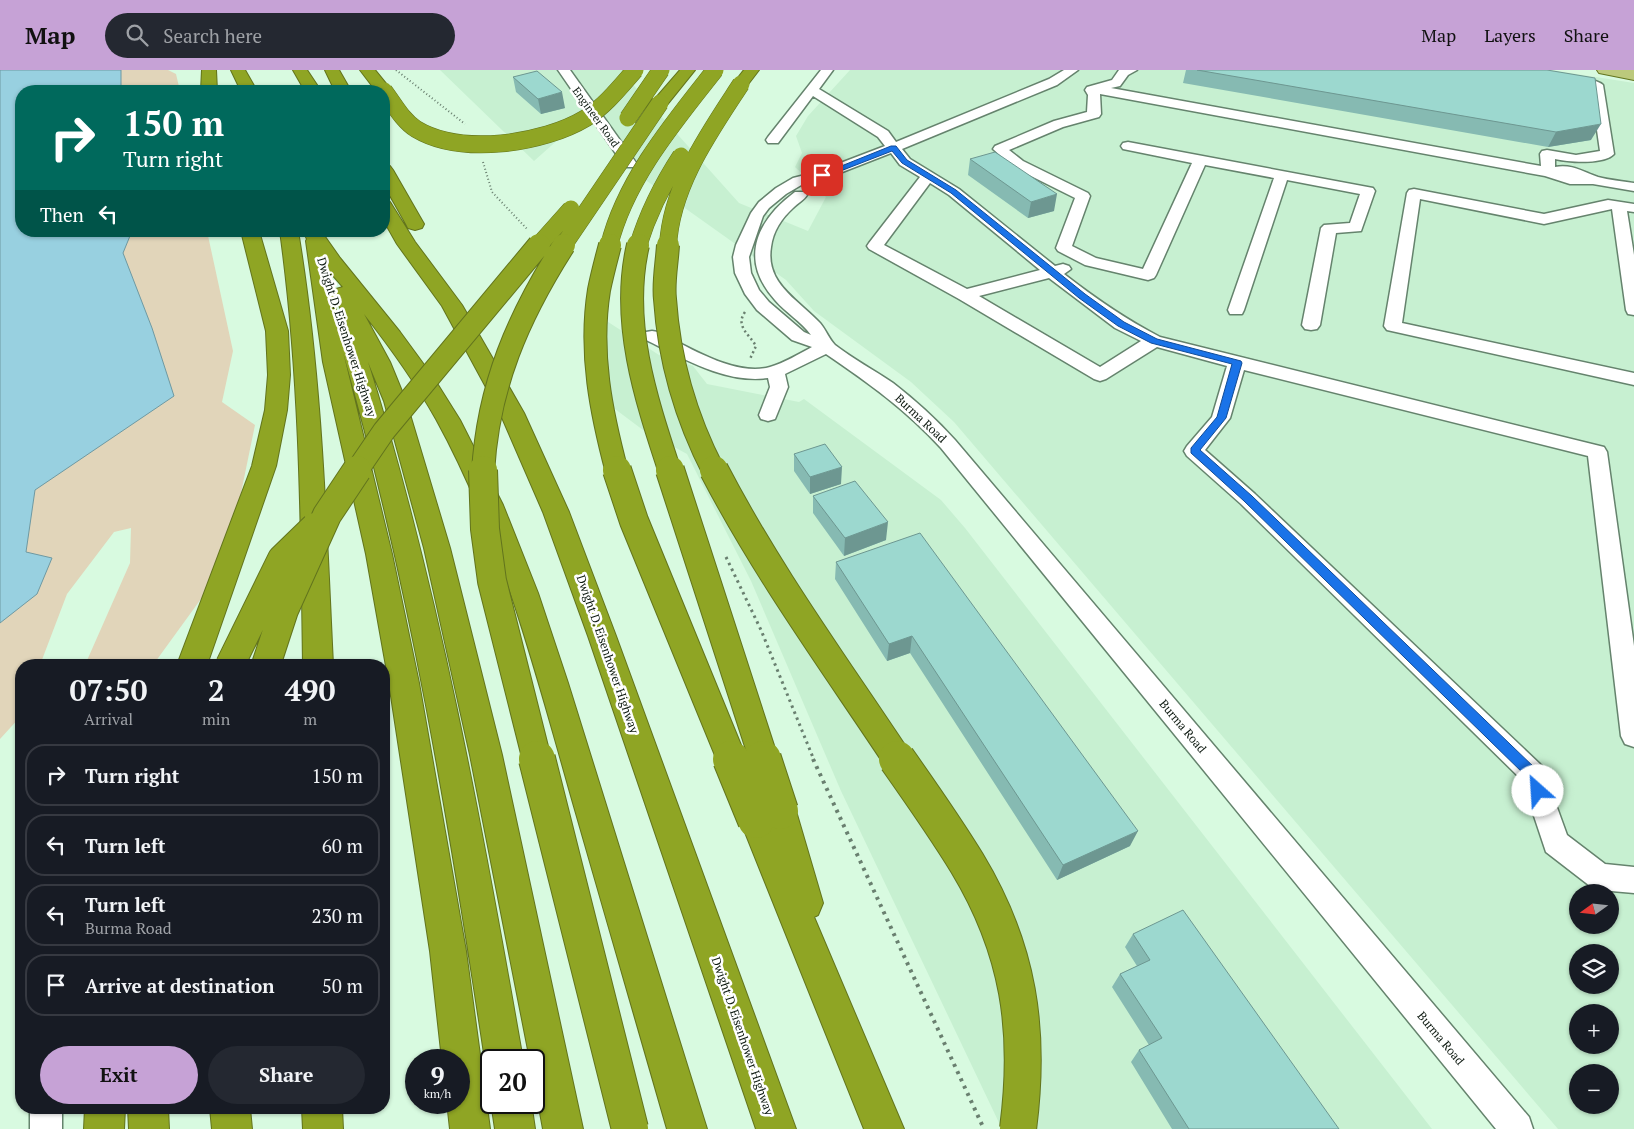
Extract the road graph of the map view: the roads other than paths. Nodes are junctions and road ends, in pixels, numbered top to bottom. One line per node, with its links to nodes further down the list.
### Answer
1 (209, 70): 18 (highway)
2 (238, 70): 19 (highway)
3 (300, 70): 20 (highway)
4 (332, 70): 21 (highway)
5 (367, 70): 22 (highway)
6 (564, 70): 34 (street, Engineer Road)
7 (635, 70): 25 (highway, bridge)
8 (661, 70): 31 (highway, bridge)
9 (688, 70): 26 (highway)
10 (715, 70): 72 (highway, bridge)
11 (828, 70): 23 (street)
12 (1131, 70): 24 (street)
13 (1604, 70): 15 (main road)
14 (1066, 74): 24 (street); 29 (street, Burma Road)
15 (1634, 74)
16 (746, 77): 72 (highway, bridge); 93 (highway, bridge)
17 (1549, 78): 35 (street)
18 (209, 85)
19 (246, 85)
20 (309, 85)
21 (340, 85)
22 (379, 85)
23 (812, 90): 27 (street); 29 (street)
24 (1091, 90): 30 (street); 35 (street)
25 (390, 98)
26 (660, 103): 50 (highway, bridge); 89 (highway, bridge)
27 (773, 140)
28 (1128, 146): 33 (street)
29 (893, 148): 37 (street); 59 (street, Burma Road)
30 (1004, 153): 32 (street); 49 (street)
31 (602, 155)
32 (987, 157)
33 (1200, 160): 36 (street); 49 (street)
34 (630, 164)
35 (1548, 172): 39 (street)
36 (1282, 175): 54 (street); 56 (street)
37 (928, 176): 51 (street); 52 (street)
38 (390, 180): 53 (highway)
39 (1634, 187)
40 (575, 193): 50 (highway, bridge)
41 (1627, 207): 55 (street); 62 (street)
42 (390, 216): 53 (highway, Dwight D. Eisenhower Highway)
43 (252, 237): 66 (highway)
44 (290, 237): 65 (highway)
45 (313, 237): 86 (highway, Dwight D. Eisenhower Highway)
46 (314, 237): 74 (highway, Dwight D. Eisenhower Highway)
47 (315, 237): 88 (highway, Dwight D. Eisenhower Highway)
48 (316, 237): 90 (highway)
49 (1091, 262): 51 (street)
50 (520, 267): 64 (highway, bridge)
51 (1054, 271): 52 (street); 58 (street)
52 (965, 295): 58 (street)
53 (452, 305): 91 (highway, Dwight D. Eisenhower Highway)
54 (1236, 310)
55 (1634, 310)
56 (1311, 325)
57 (652, 336): 61 (street)
58 (1154, 341): 60 (street)
59 (827, 347): 61 (street); 94 (street, Burma Road)
60 (1237, 363): 71 (street); 73 (street)
61 (776, 372): 63 (street)
62 (1634, 379)
63 (768, 415)
64 (327, 515): 67 (highway, bridge); 68 (highway, bridge)
65 (317, 622): 69 (highway); 70 (highway)
66 (194, 659)
67 (233, 659)
68 (268, 659)
69 (303, 659)
70 (318, 659)
71 (1634, 736)
72 (768, 815): 92 (highway)
73 (1634, 880)
74 (502, 1049)
75 (46, 1114): 81 (street)
76 (104, 1114): 82 (highway)
77 (148, 1114): 83 (highway)
78 (231, 1114): 84 (highway)
79 (322, 1114): 85 (highway)
80 (513, 1114): 87 (highway)
81 (46, 1129)
82 (104, 1129)
83 (149, 1129)
84 (232, 1129)
85 (323, 1129)
86 (470, 1129)
87 (515, 1129)
88 (563, 1129)
89 (630, 1129)
90 (687, 1129)
91 (776, 1129)
92 (884, 1129)
93 (1018, 1129)
94 (1517, 1129)

